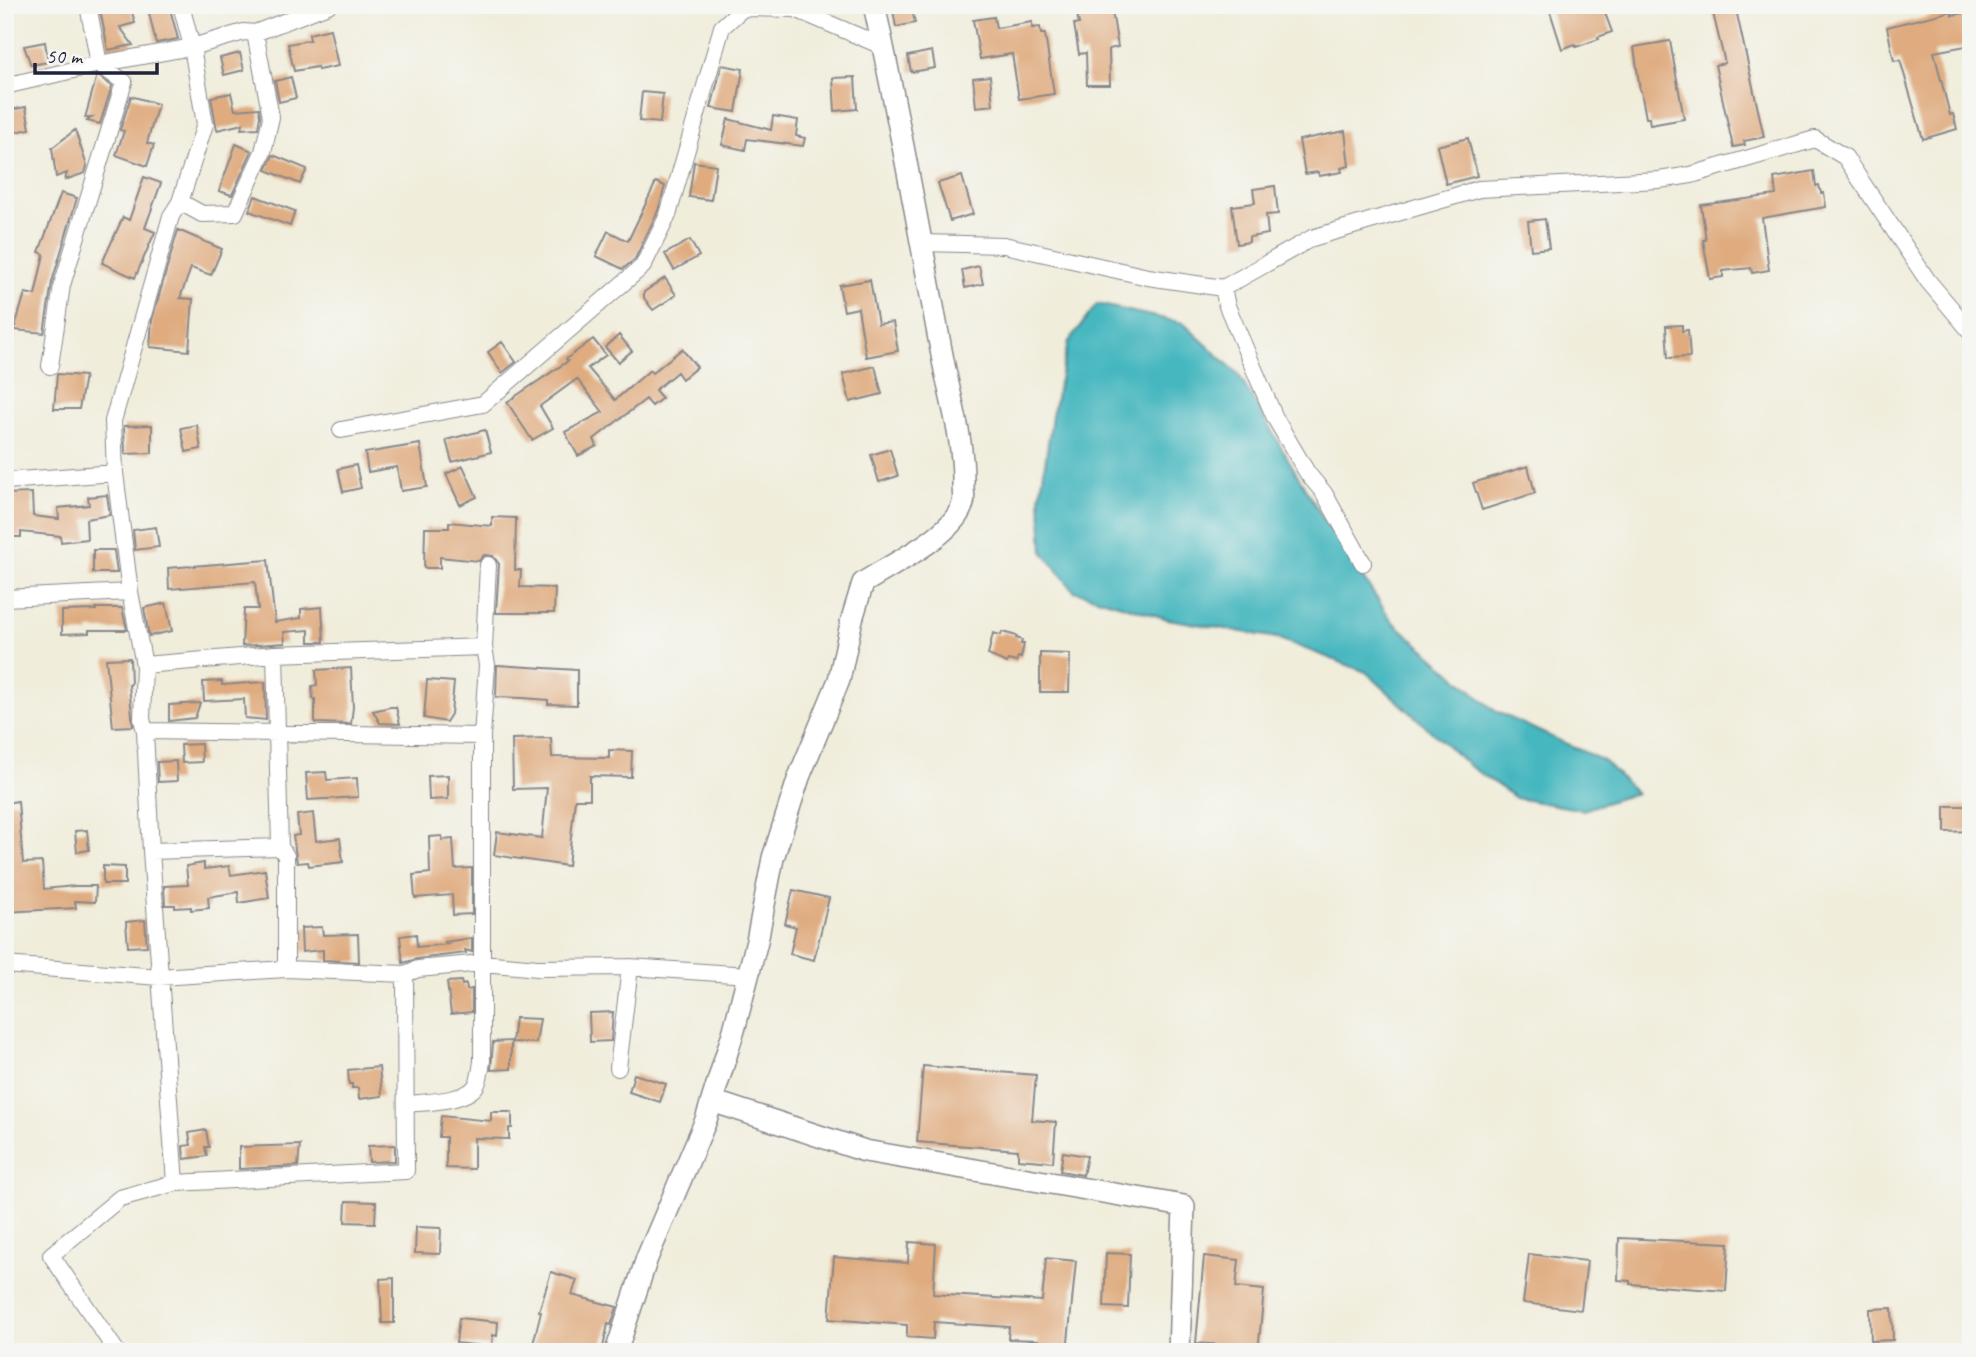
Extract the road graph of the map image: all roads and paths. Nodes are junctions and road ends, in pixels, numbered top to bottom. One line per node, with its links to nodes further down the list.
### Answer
1 (88, 5): 8 (street)
2 (181, 5): 6 (street)
3 (328, 5): 5 (street)
4 (874, 5): 7 (street)
5 (255, 33): 6 (street); 10 (street)
6 (192, 47): 8 (street); 10 (street)
7 (884, 47): 11 (street); 15 (street)
8 (99, 64): 9 (street); 14 (street)
9 (5, 86)
10 (180, 202): 16 (street)
11 (922, 243): 12 (street); 35 (street)
12 (1223, 288): 13 (street); 18 (street)
13 (1971, 332)
14 (50, 366)
15 (341, 430)
16 (115, 473): 17 (street); 20 (street)
17 (5, 481)
18 (1363, 563)
19 (488, 565): 22 (street)
20 (130, 592): 21 (street); 24 (street)
21 (5, 598)
22 (484, 647): 23 (street); 27 (street)
23 (275, 654): 24 (street); 26 (street)
24 (144, 665): 25 (street)
25 (145, 731): 26 (street); 29 (street)
26 (276, 733): 27 (street); 28 (street)
27 (482, 736): 30 (street)
28 (280, 847): 29 (street); 33 (street)
29 (150, 851): 36 (street)
30 (483, 963): 32 (street); 34 (street); 39 (street)
31 (5, 965): 36 (street)
32 (630, 967): 35 (street); 37 (street)
33 (286, 969): 34 (street); 36 (street)
34 (405, 974): 39 (street)
35 (748, 975): 38 (street)
36 (159, 977): 40 (street)
37 (618, 1068)
38 (712, 1101): 42 (street); 43 (street)
39 (407, 1104): 40 (street)
40 (176, 1183): 41 (street)
41 (117, 1352)
42 (616, 1352)
43 (1179, 1352)

